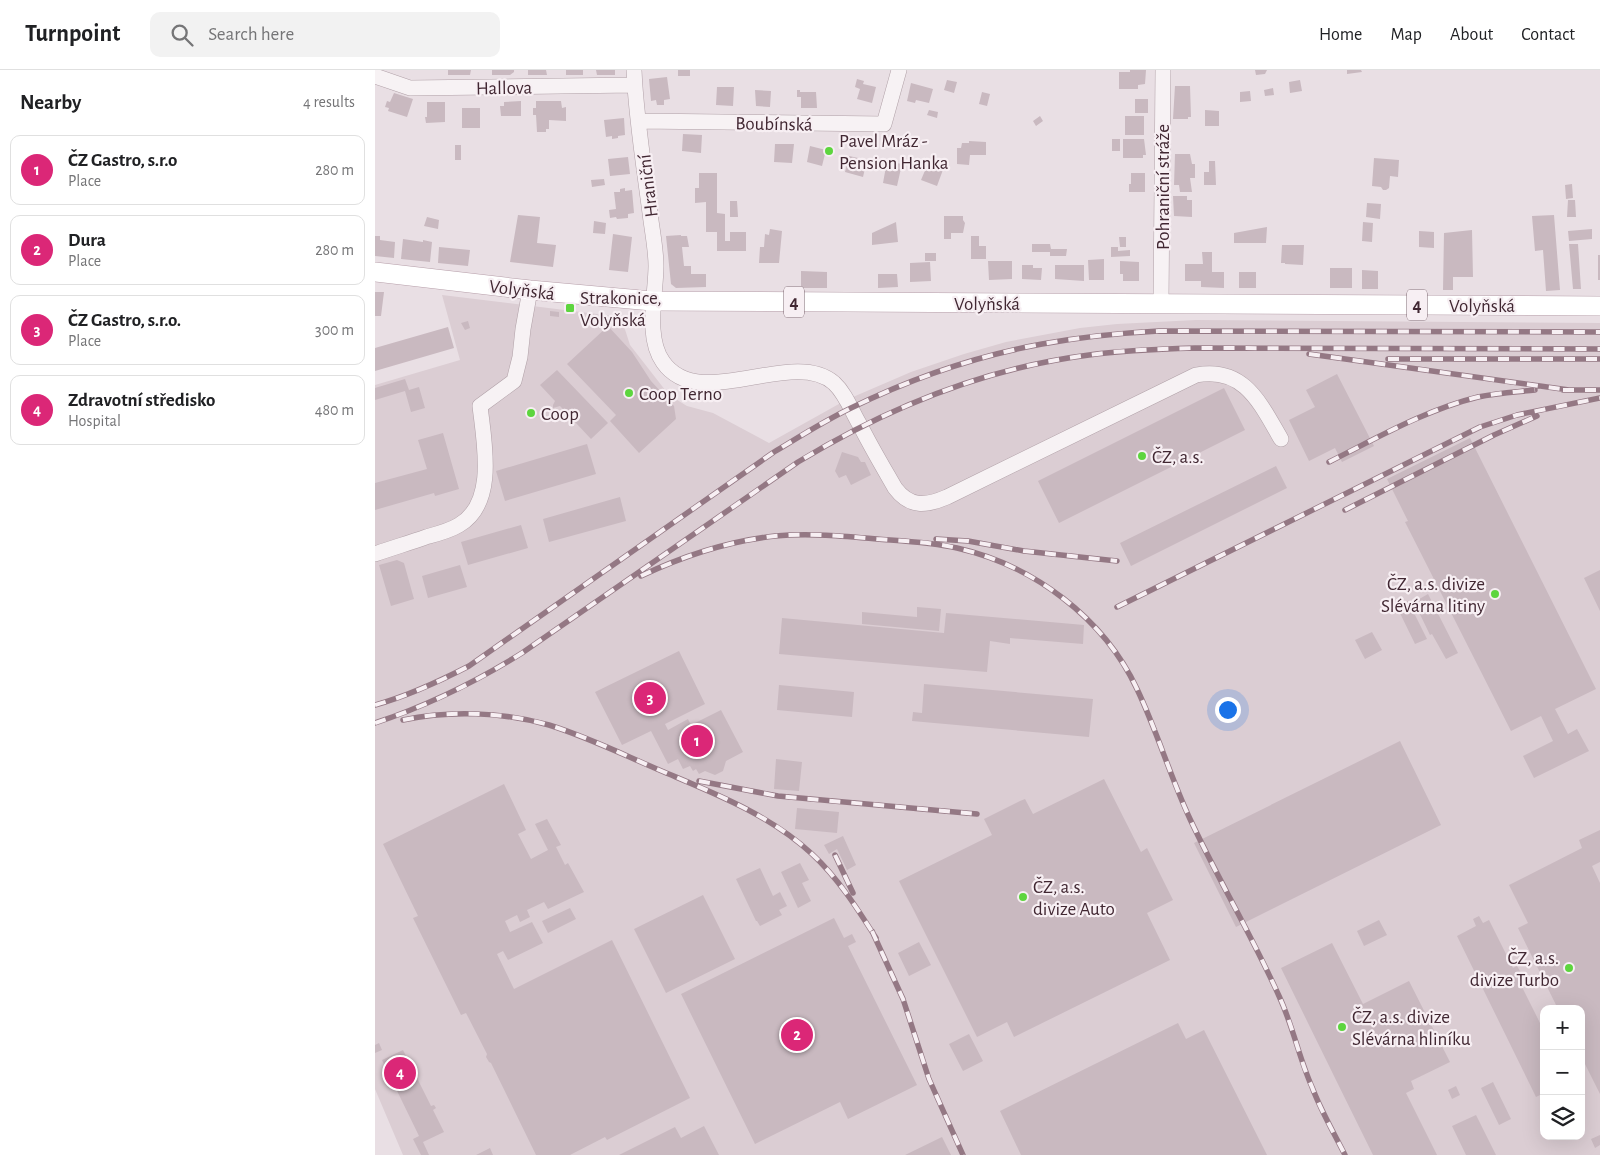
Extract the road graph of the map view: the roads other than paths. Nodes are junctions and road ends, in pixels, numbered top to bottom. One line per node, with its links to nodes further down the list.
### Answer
1 (633, 70): 5 (street, Hraniční)
2 (899, 70): 6 (street, Boubínská)
3 (1163, 70): 10 (street, Pohraniční stráže)
4 (375, 76): 5 (street, Hallova)
5 (634, 85): 6 (street, Hraniční)
6 (639, 121): 9 (street, Hraniční)
7 (375, 272): 8 (main road, Volyňská / 4)
8 (530, 290): 9 (main road, Volyňská / 4); 13 (street)
9 (652, 301): 10 (main road, Volyňská / 4); 12 (street, Hraniční)
10 (1161, 304): 11 (main road, Volyňská / 4)
11 (1600, 306)
12 (1281, 439)
13 (375, 554)

